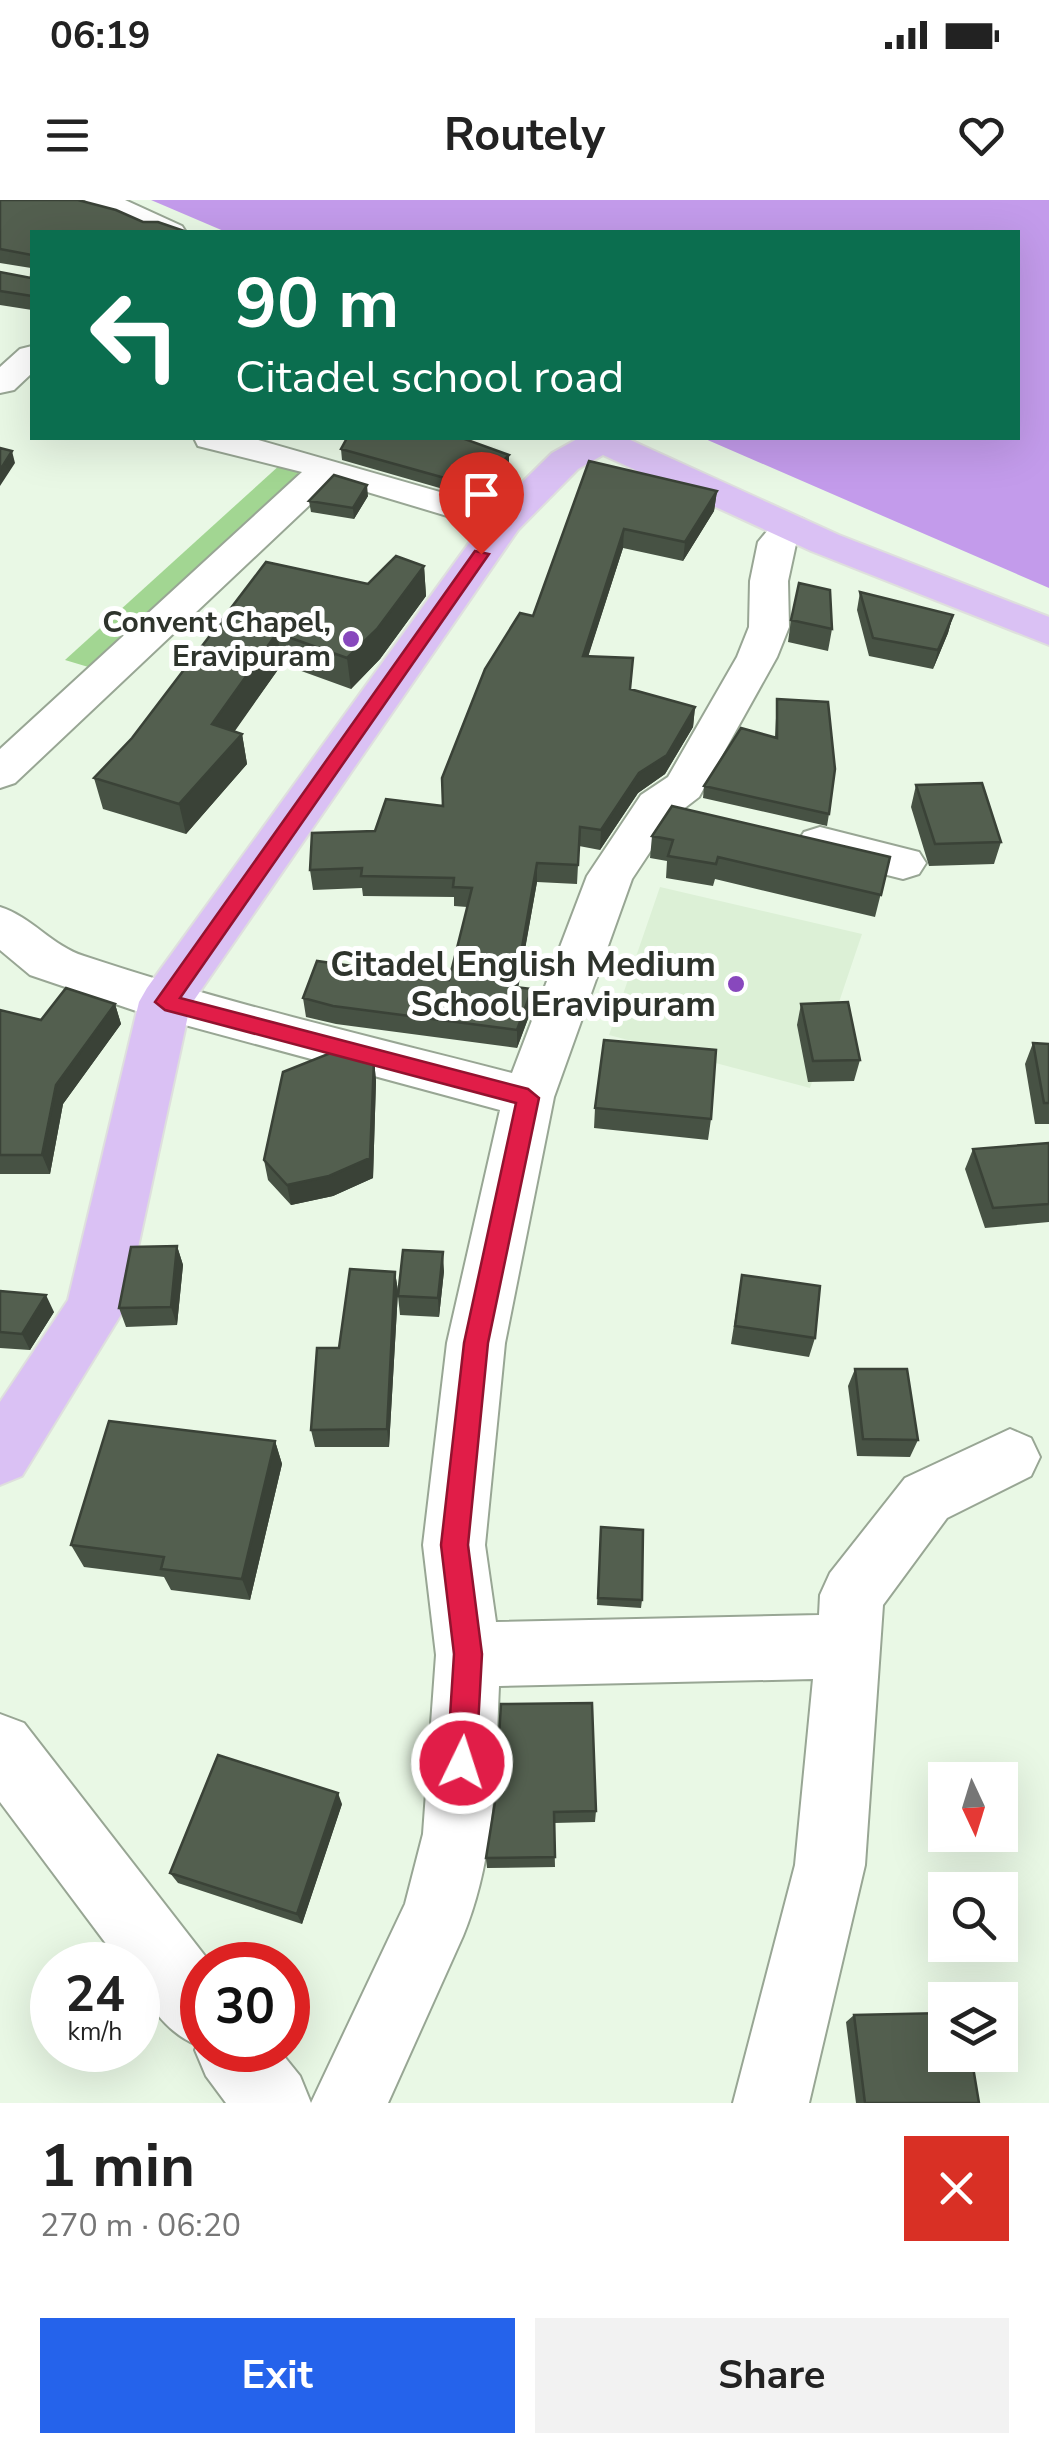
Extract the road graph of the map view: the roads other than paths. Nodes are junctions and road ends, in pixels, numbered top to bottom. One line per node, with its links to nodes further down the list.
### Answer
1 (100, 200): 2 (street)
2 (168, 230)
3 (30, 359): 4 (street)
4 (12, 386)
5 (220, 440): 8 (street)
6 (596, 440): 9 (main road)
7 (600, 440): 10 (main road)
8 (328, 468): 9 (street); 12 (street)
9 (504, 522): 18 (main road)
10 (790, 526): 11 (main road); 13 (street)
11 (1049, 632)
12 (0, 773)
13 (658, 806): 14 (street); 19 (street)
14 (714, 819)
15 (771, 832): 16 (street)
16 (903, 863)
17 (0, 924): 18 (street)
18 (165, 1002): 19 (street); 20 (main road)
19 (528, 1098): 23 (street)
20 (0, 1456)
21 (1010, 1457): 22 (street)
22 (848, 1646): 23 (street); 29 (street)
23 (468, 1654): 28 (street)
24 (0, 1747): 25 (street)
25 (180, 1982)
26 (249, 2072): 27 (street)
27 (273, 2103)
28 (349, 2103)
29 (771, 2103)

